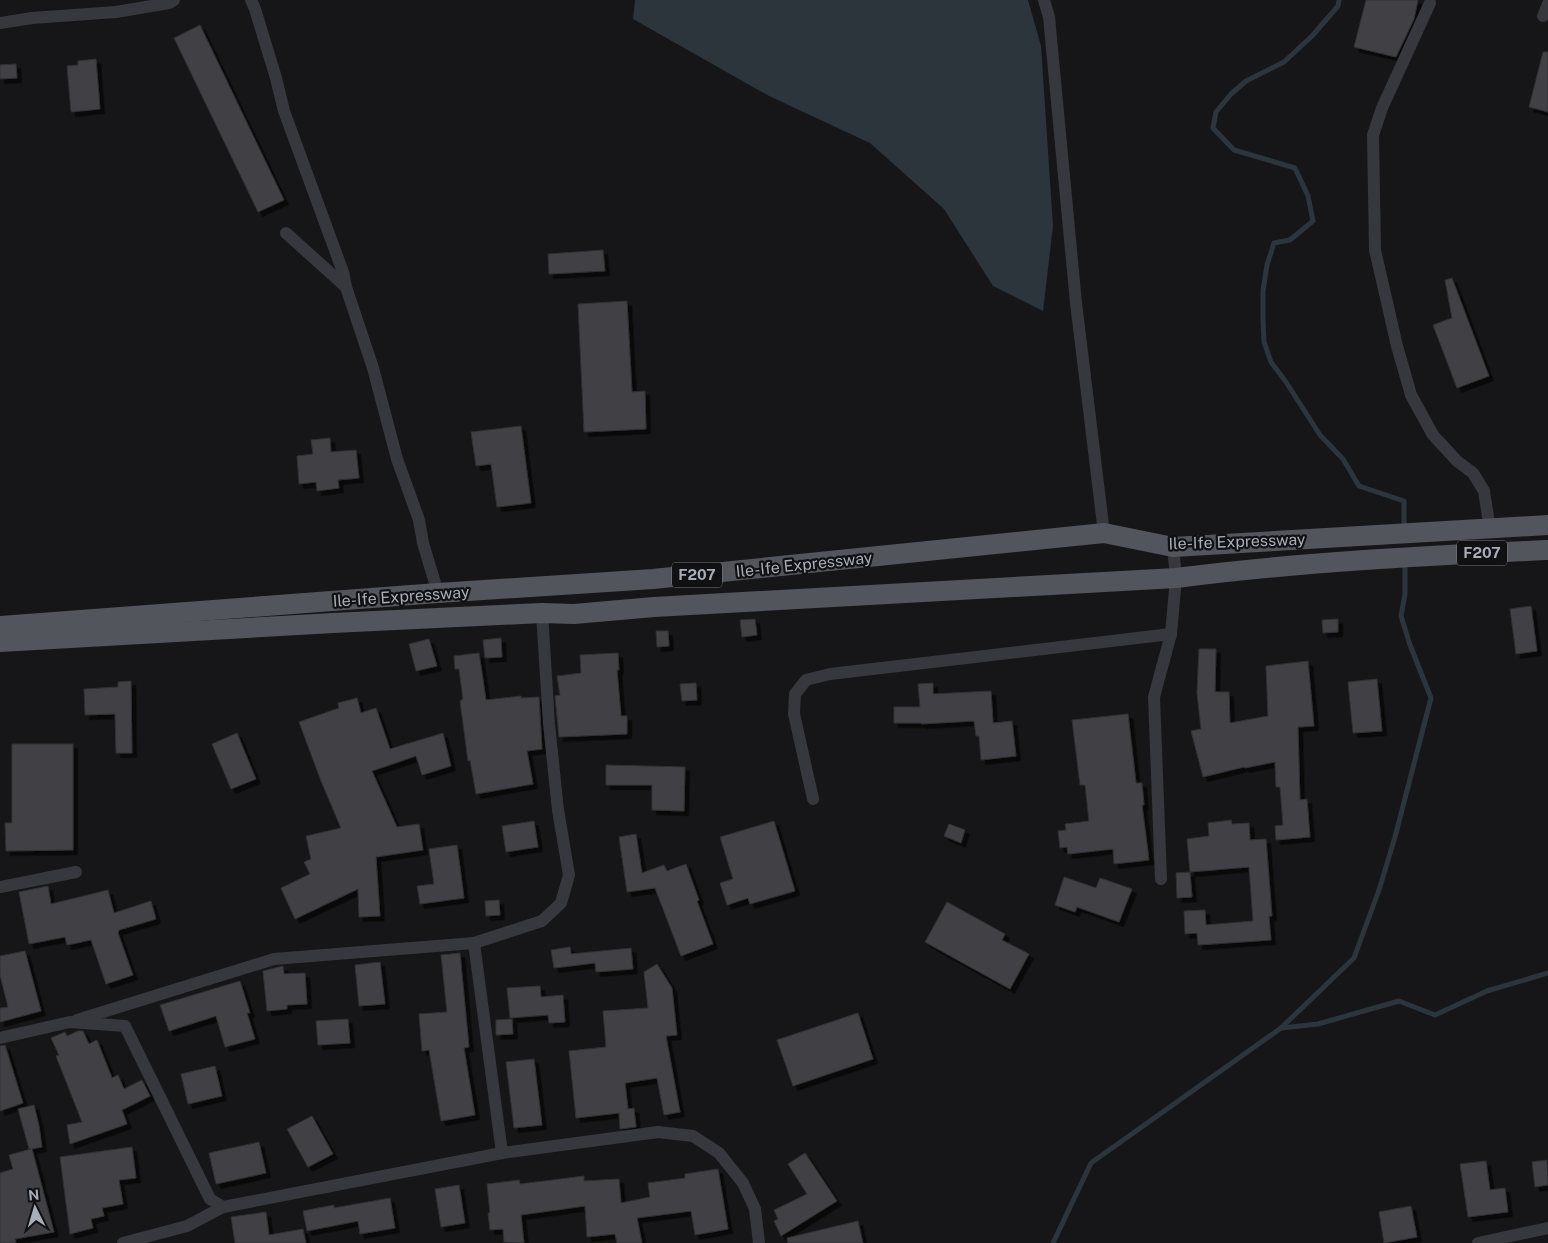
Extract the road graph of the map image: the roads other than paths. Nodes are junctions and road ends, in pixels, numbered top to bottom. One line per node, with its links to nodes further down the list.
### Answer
1 (174, 0): 7 (street)
2 (251, 0): 9 (street)
3 (1044, 0): 12 (street)
4 (1430, 3): 11 (street)
5 (1548, 4): 6 (street)
6 (1543, 16)
7 (0, 23)
8 (286, 233): 9 (street)
9 (346, 287): 20 (street)
10 (1548, 525): 11 (main road, Ile-Ife Expressway / F207)
11 (1490, 528): 13 (main road, Ile-Ife Expressway / F207)
12 (1104, 533): 14 (main road, Ile-Ife Expressway / F207); 18 (main road, Ile-Ife Expressway / F207)
13 (1231, 543): 14 (main road, Ile-Ife Expressway / F207); 16 (main road)
14 (1173, 547): 17 (street)
15 (1548, 550): 16 (main road, Ile-Ife Expressway / F207)
16 (1233, 571): 17 (main road, Ile-Ife Expressway / F207)
17 (1176, 578): 21 (main road, Ile-Ife Expressway / F207); 25 (street)
18 (653, 579): 19 (main road, Ile-Ife Expressway / F207); 21 (main road)
19 (572, 584): 20 (main road, Ile-Ife Expressway / F207); 23 (main road)
20 (438, 593): 24 (main road, Ile-Ife Expressway / F207)
21 (654, 607): 23 (main road, Ile-Ife Expressway / F207)
22 (542, 613): 23 (main road, Ile-Ife Expressway / F207); 26 (main road, Ile-Ife Expressway / F207); 31 (street)
23 (574, 614)
24 (0, 626)
25 (1171, 634): 27 (street); 29 (street)
26 (0, 642)
27 (813, 799)
28 (76, 872): 30 (street)
29 (1161, 879)
30 (0, 887)
31 (474, 943): 32 (street); 34 (street)
32 (70, 1022): 33 (street); 35 (street)
33 (0, 1038)
34 (502, 1153): 35 (street); 38 (street)
35 (223, 1207): 37 (street)
36 (1548, 1228): 39 (street)
37 (123, 1243)
38 (759, 1243)
39 (1478, 1243)

